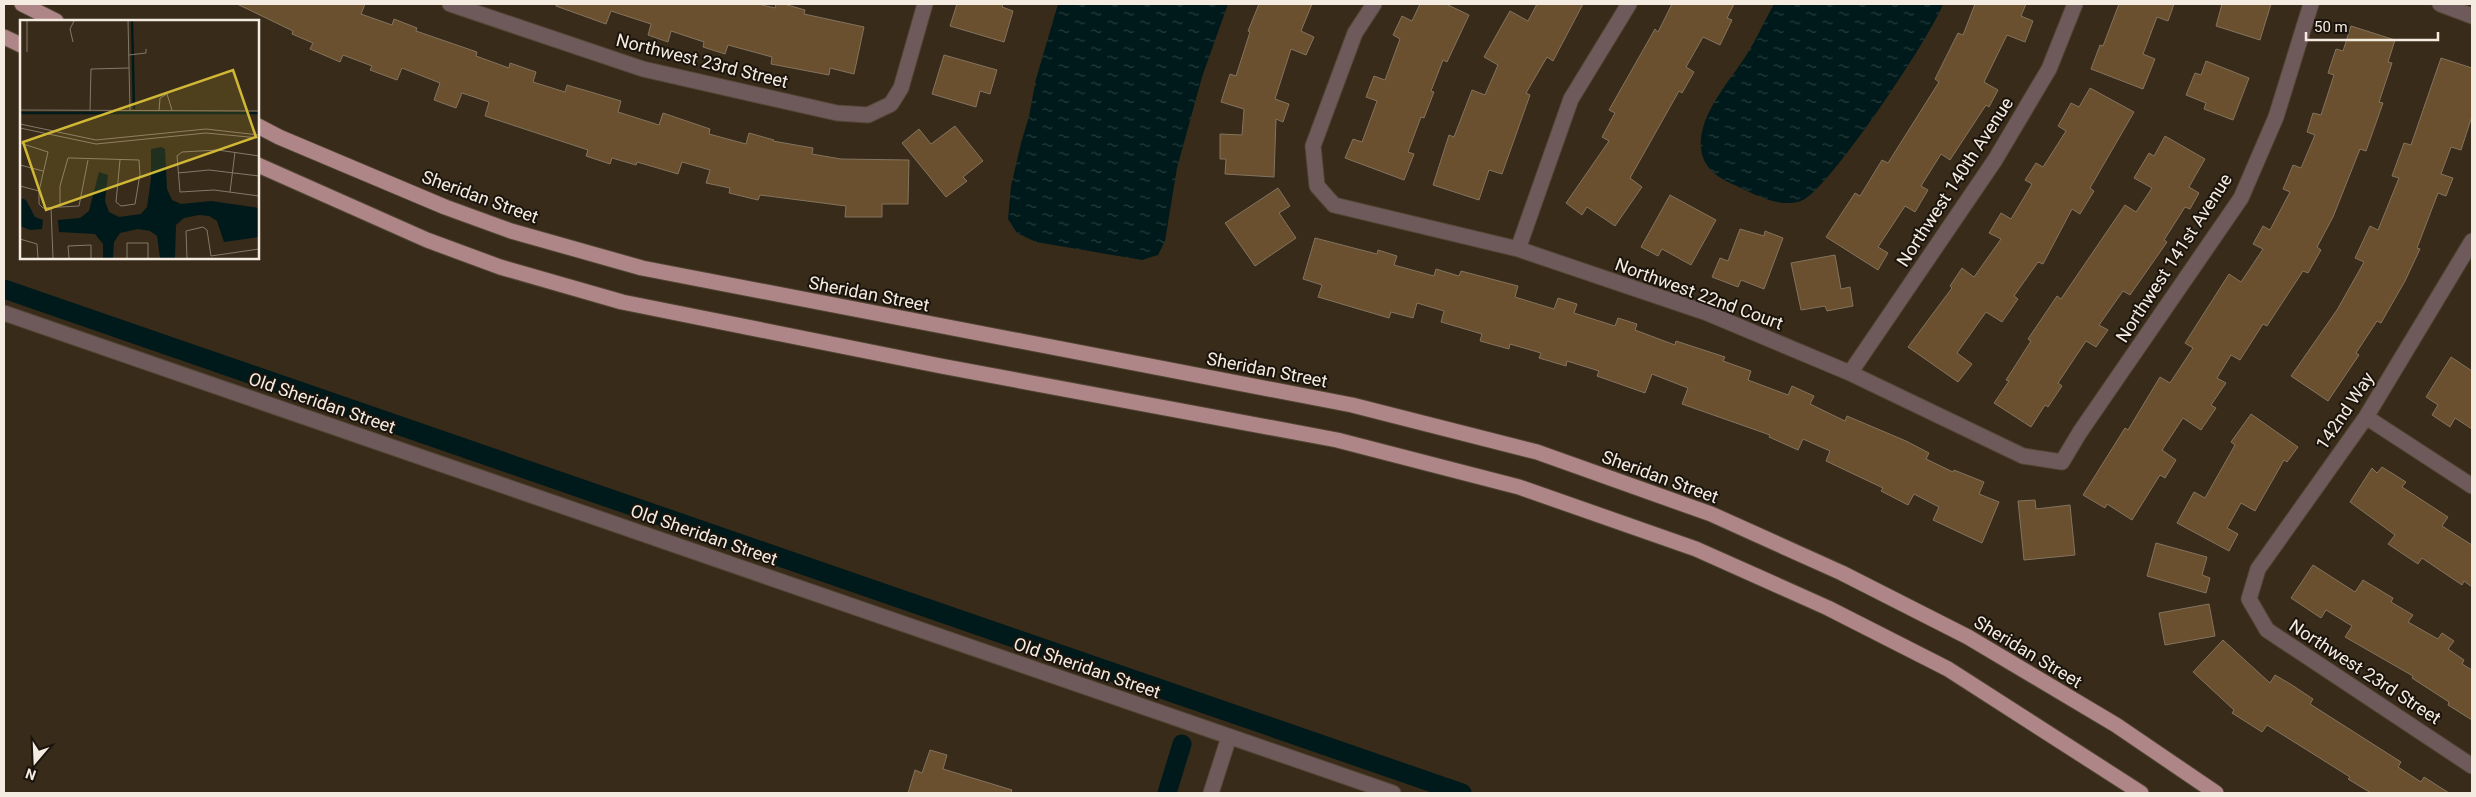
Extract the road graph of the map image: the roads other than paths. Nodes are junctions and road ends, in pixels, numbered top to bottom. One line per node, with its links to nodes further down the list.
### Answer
1 (22, 4): 10 (main road)
2 (450, 4): 3 (street, Northwest 23rd Street)
3 (925, 4)
4 (1374, 4): 16 (street, Northwest 22nd Court)
5 (1629, 4): 16 (street)
6 (2075, 4): 18 (street, Northwest 140th Avenue)
7 (2311, 4): 20 (street, Northwest 141st Avenue)
8 (2440, 4): 9 (street)
9 (2472, 16)
10 (54, 20)
11 (4, 37): 12 (main road)
12 (20, 45)
13 (259, 127): 28 (main road, Sheridan Street)
14 (259, 165): 27 (main road)
15 (2472, 241): 19 (street, 142nd Way)
16 (1518, 249): 18 (street, Northwest 22nd Court)
17 (4, 313): 23 (street, Old Sheridan Street)
18 (1850, 373): 20 (street, Northwest 22nd Court)
19 (2366, 417): 21 (street); 22 (street, 142nd Way)
20 (2062, 462)
21 (2472, 486)
22 (2249, 599): 24 (street, Northwest 23rd Street)
23 (1229, 736): 25 (street); 26 (street, Old Sheridan Street)
24 (2472, 766)
25 (1211, 793)
26 (1393, 793)
27 (2141, 793)
28 (2216, 793)

